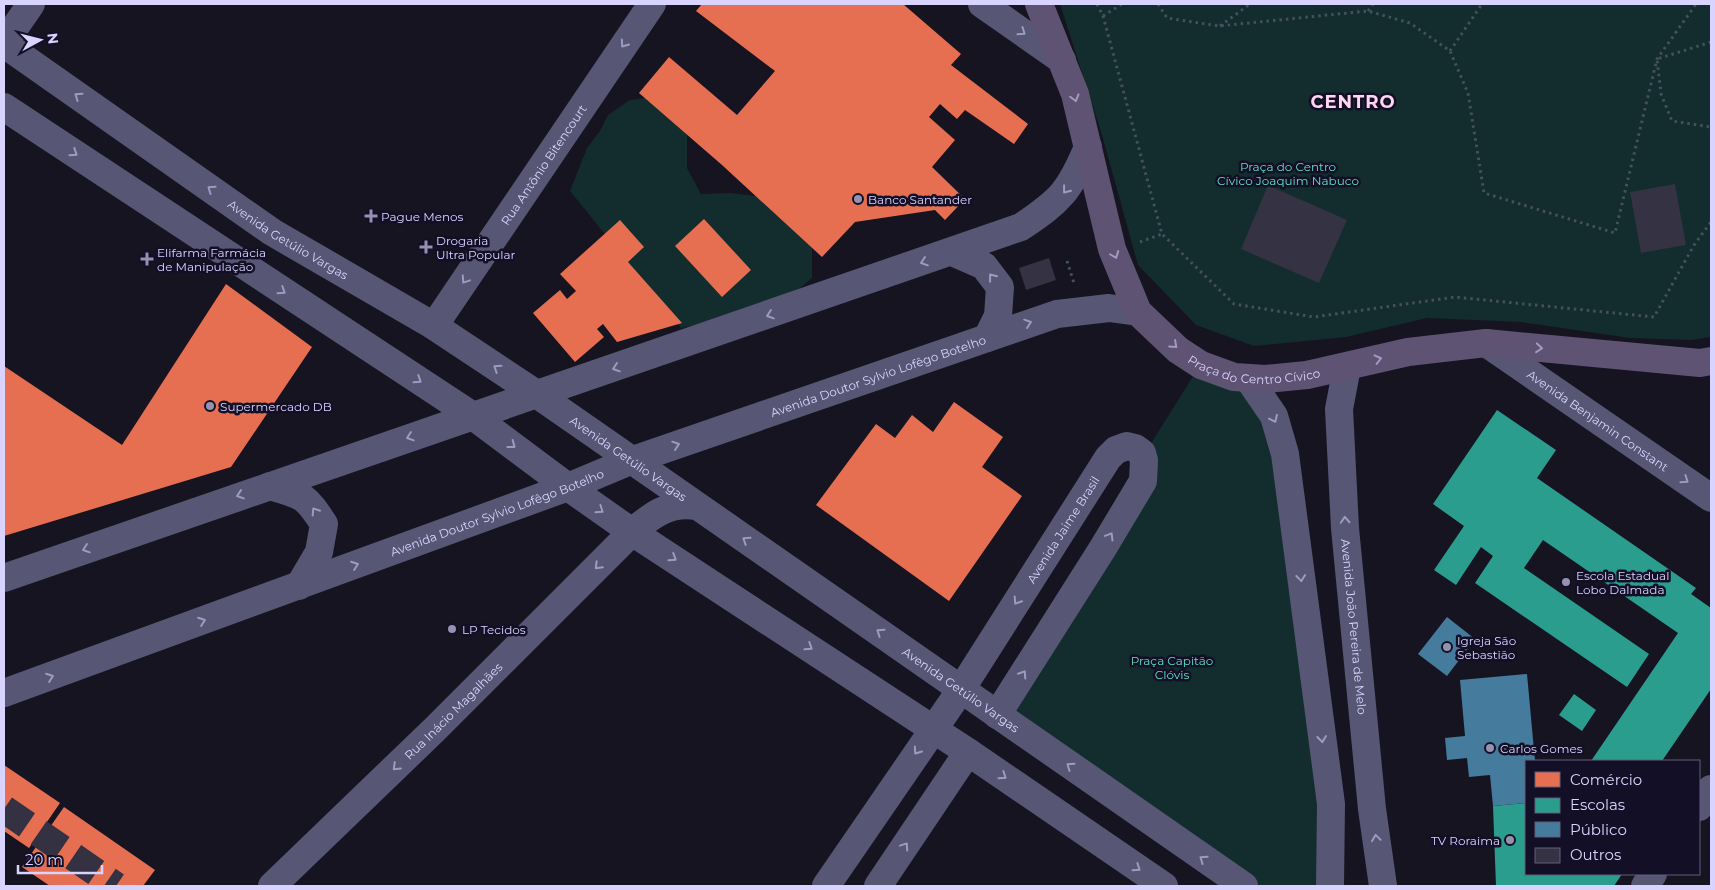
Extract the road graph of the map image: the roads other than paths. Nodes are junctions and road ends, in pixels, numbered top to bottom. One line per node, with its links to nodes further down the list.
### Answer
1 (31, 4): 5 (main road)
2 (652, 4): 11 (main road, Rua Antônio Bitencourt, one-way to 11)
3 (982, 4): 6 (main road, one-way to 6)
4 (1039, 4): 6 (main road, Praça do Centro Cívico)
5 (4, 43): 11 (main road, Avenida Getúlio Vargas, one-way to 5)
6 (1062, 60): 8 (main road, Praça do Centro Cívico, one-way to 8)
7 (4, 107): 18 (main road, one-way to 18)
8 (1088, 147): 9 (main road, one-way to 9); 10 (main road, Praça do Centro Cívico, one-way to 10)
9 (952, 252): 12 (main road, one-way to 9); 17 (main road, one-way to 17)
10 (1138, 312): 12 (main road, Avenida Doutor Sylvio Lofêgo Botelho, one-way to 10); 16 (main road, Praça do Centro Cívico, one-way to 16)
11 (434, 326): 17 (main road, Avenida Getúlio Vargas, one-way to 11)
12 (987, 338): 19 (main road, Avenida Doutor Sylvio Lofêgo Botelho, one-way to 12)
13 (1486, 343): 14 (main road, Praça do Centro Cívico, one-way to 14); 15 (main road, Praça do Centro Cívico, one-way to 13); 22 (main road, Avenida Benjamin Constant, one-way to 22)
14 (1711, 361)
15 (1347, 366): 16 (main road, Praça do Centro Cívico); 41 (main road, Avenida João Pereira de Melo, one-way to 15)
16 (1248, 378): 40 (main road, one-way to 40)
17 (538, 395): 18 (main road); 19 (main road, Avenida Getúlio Vargas)
18 (473, 416): 20 (main road, one-way to 20); 21 (main road, one-way to 21)
19 (630, 461): 21 (main road, Avenida Doutor Sylvio Lofêgo Botelho); 23 (main road, Avenida Getúlio Vargas)
20 (270, 486): 25 (main road, one-way to 25); 26 (main road, one-way to 20)
21 (568, 487): 24 (main road, one-way to 24); 26 (main road, Avenida Doutor Sylvio Lofêgo Botelho, one-way to 21)
22 (1711, 498)
23 (696, 506): 24 (main road, Rua Inácio Magalhães); 27 (main road, Avenida Getúlio Vargas, one-way to 23)
24 (632, 532): 30 (main road, one-way to 30); 35 (main road, Rua Inácio Magalhães, one-way to 35)
25 (4, 578)
26 (299, 586): 28 (main road, Avenida Doutor Sylvio Lofêgo Botelho, one-way to 26)
27 (962, 688): 29 (main road, Avenida Getúlio Vargas); 29 (main road, Avenida Jaime Brasil, one-way to 27); 30 (main road, Avenida Jaime Brasil)
28 (4, 693)
29 (997, 715): 39 (main road, Avenida Getúlio Vargas, one-way to 29)
30 (933, 729): 31 (main road); 36 (main road, Avenida Jaime Brasil, one-way to 36)
31 (968, 752): 37 (main road, one-way to 31); 38 (main road, one-way to 38)
32 (1711, 789): 33 (main road)
33 (1700, 806)
34 (1652, 875): 42 (main road)
35 (272, 886)
36 (826, 886)
37 (878, 886)
38 (1164, 886)
39 (1244, 886)
40 (1330, 886)
41 (1383, 886)
42 (1645, 886)

